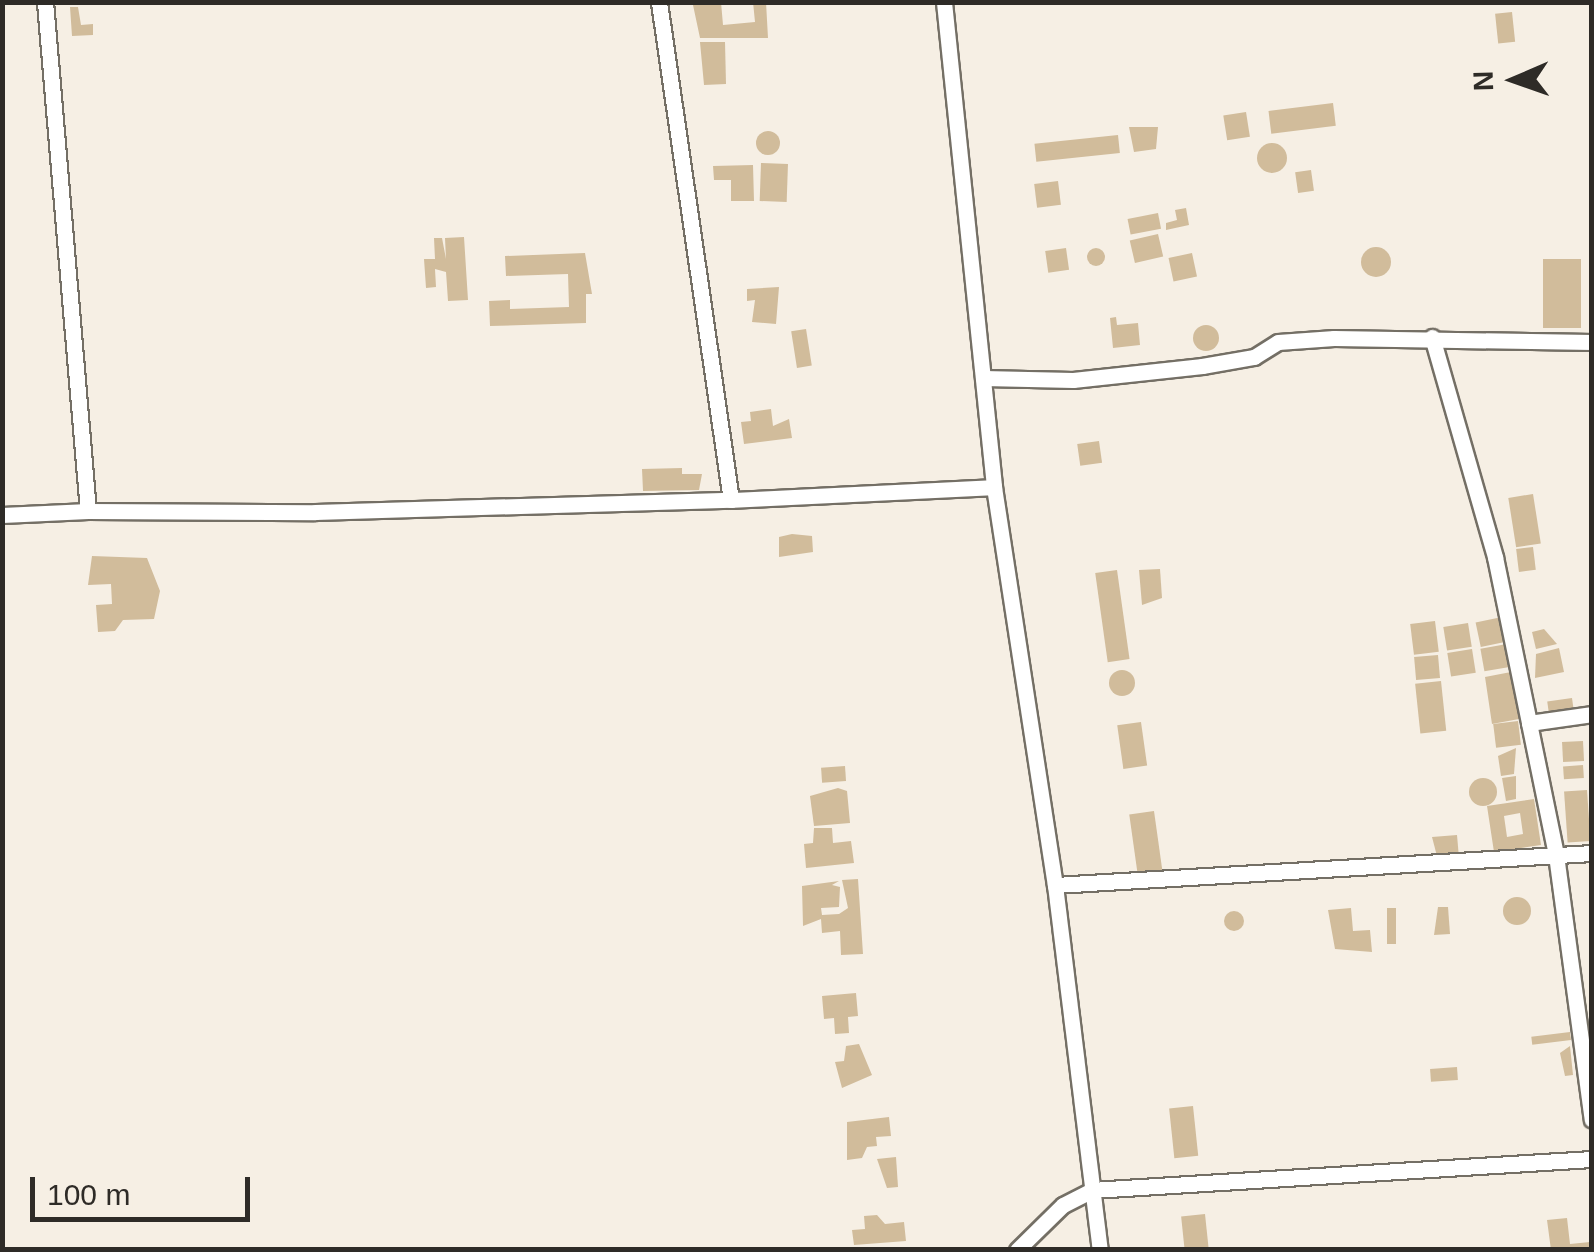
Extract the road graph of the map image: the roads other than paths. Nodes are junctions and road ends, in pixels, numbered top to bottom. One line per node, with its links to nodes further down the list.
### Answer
1 (46, 2): 9 (street)
2 (659, 2): 8 (street)
3 (944, 2): 6 (street)
4 (1432, 336): 5 (street); 6 (street); 12 (street)
5 (1592, 342)
6 (984, 378): 7 (street)
7 (994, 487): 8 (street); 15 (street)
8 (731, 500): 9 (street)
9 (88, 510): 10 (street)
10 (2, 515)
11 (1592, 714): 12 (street)
12 (1530, 723): 14 (street)
13 (1592, 853): 14 (street)
14 (1556, 855): 15 (street); 16 (street)
15 (1054, 886): 18 (street)
16 (1592, 1120)
17 (1592, 1158): 18 (street)
18 (1092, 1190): 19 (street); 20 (street)
19 (1017, 1250)
20 (1100, 1250)

